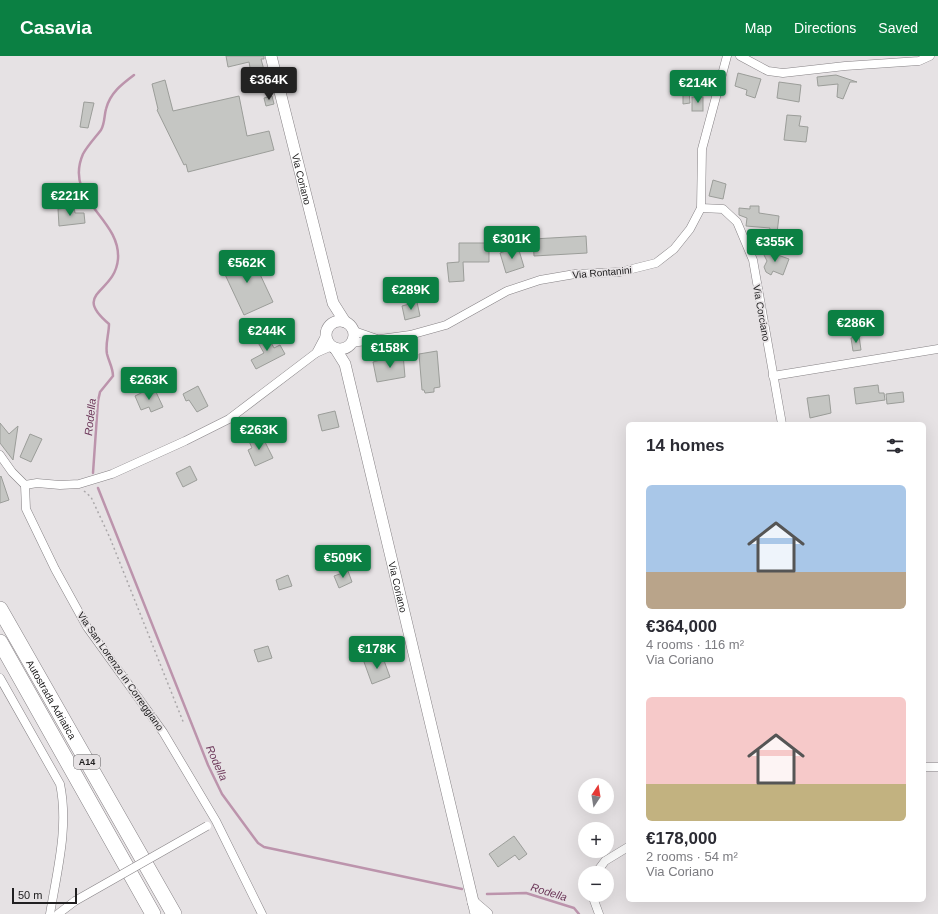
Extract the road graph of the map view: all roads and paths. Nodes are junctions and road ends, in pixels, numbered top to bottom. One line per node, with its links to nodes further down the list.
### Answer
1 (272, 56): 6 (main road, Via Coriano)
2 (727, 56): 5 (street, Via Rontanini)
3 (740, 56): 4 (street)
4 (930, 56)
5 (701, 208): 10 (street, Via Rontanini); 16 (street, Via Corciano)
6 (333, 303): 7 (main road, Via Coriano); 8 (main road, Via Coriano)
7 (345, 322): 8 (main road); 9 (main road)
8 (328, 330): 12 (main road); 14 (street)
9 (354, 331): 10 (street, Via Rontanini); 11 (main road)
10 (380, 340): 11 (street, Via Rontanini)
11 (349, 345): 12 (main road); 15 (main road, Via Coriano)
12 (334, 347): 14 (street); 15 (main road, Via Coriano)
13 (938, 349): 16 (street)
14 (316, 353): 19 (street)
15 (345, 364): 30 (main road, Via Coriano)
16 (772, 376): 17 (street, Via Corciano)
17 (782, 422)
18 (0, 455): 20 (street)
19 (77, 484): 20 (street); 24 (path)
20 (25, 486): 27 (street, Via San Lorenzo in Correggiano)
21 (0, 609): 35 (highway, Autostrada Adriatica / A14)
22 (0, 642): 34 (highway, Autostrada Adriatica / A14)
23 (0, 678): 32 (street)
24 (184, 724)
25 (926, 767): 26 (street)
26 (938, 767)
27 (216, 821): 33 (street, bridge); 36 (street, Via San Lorenzo in Correggiano)
28 (626, 848): 29 (street)
29 (601, 866)
30 (473, 902): 37 (main road, Via Coriano); 38 (main road)
31 (595, 902): 39 (street)
32 (50, 914)
33 (58, 914)
34 (153, 914)
35 (174, 914)
36 (262, 914)
37 (476, 914)
38 (487, 914)
39 (599, 914)

